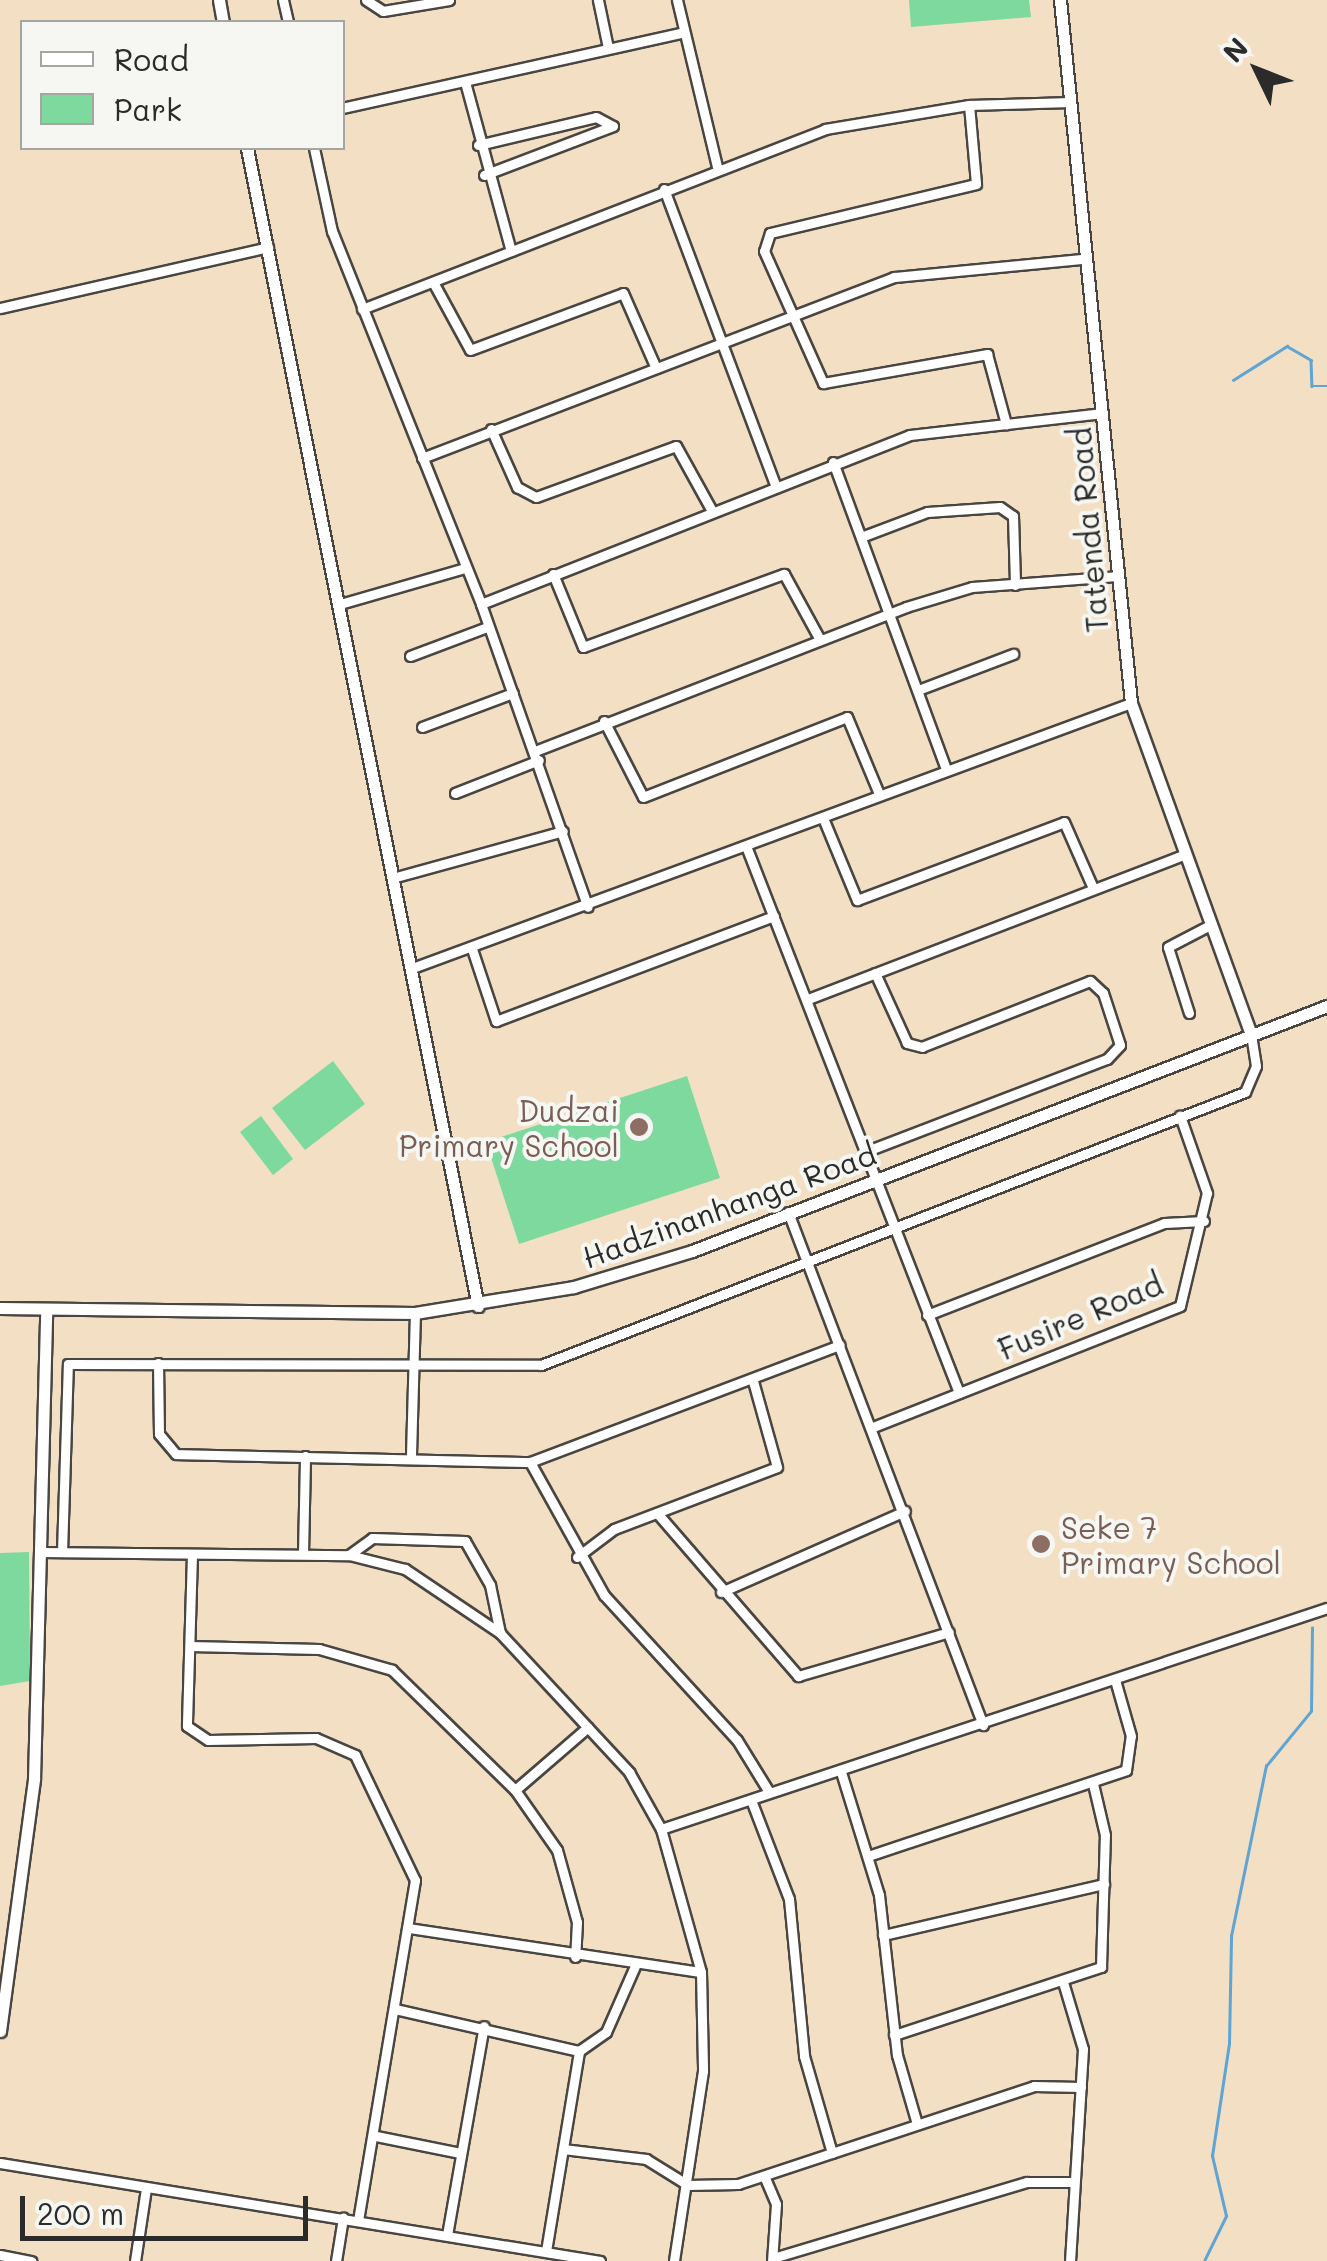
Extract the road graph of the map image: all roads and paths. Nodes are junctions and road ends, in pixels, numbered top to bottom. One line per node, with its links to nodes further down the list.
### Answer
1 (366, 0): 2 (street)
2 (449, 0)
3 (598, 0): 7 (street)
4 (678, 0): 6 (street)
5 (1060, 0): 9 (street, Tatenda Road)
6 (684, 32): 7 (street); 15 (street)
7 (608, 48): 8 (street)
8 (465, 82): 11 (street); 12 (street)
9 (1071, 102): 10 (street); 20 (street, Tatenda Road)
10 (969, 105): 15 (street); 24 (street)
11 (345, 107)
12 (478, 145): 16 (street); 16 (street)
13 (248, 150): 18 (street)
14 (315, 150): 23 (street)
15 (717, 166): 17 (street)
16 (484, 175): 19 (street)
17 (664, 190): 19 (street); 25 (street)
18 (268, 247): 22 (street); 39 (street)
19 (512, 251): 21 (street)
20 (1082, 259): 24 (street); 27 (street, Tatenda Road)
21 (433, 282): 23 (street); 26 (street)
22 (0, 308)
23 (362, 308): 30 (street)
24 (784, 312): 25 (street); 28 (street)
25 (722, 342): 26 (street); 32 (street)
26 (656, 368): 29 (street)
27 (1102, 413): 28 (street); 37 (street, Tatenda Road)
28 (1006, 424): 31 (street)
29 (491, 429): 30 (street); 33 (street)
30 (422, 458): 35 (street)
31 (833, 462): 32 (street); 34 (street)
32 (774, 485): 33 (street)
33 (712, 511): 36 (street)
34 (862, 537): 38 (street); 41 (street)
35 (465, 568): 39 (street); 40 (street)
36 (553, 574): 40 (street); 43 (street)
37 (1117, 576): 38 (street); 48 (street, Tatenda Road)
38 (1015, 585): 41 (street)
39 (340, 604): 59 (street)
40 (481, 604): 42 (street)
41 (888, 614): 43 (street); 46 (street)
42 (487, 627): 45 (street); 47 (street)
43 (819, 638): 49 (street)
44 (1013, 654): 46 (street)
45 (410, 656)
46 (918, 690): 52 (street)
47 (512, 693): 50 (street); 51 (street)
48 (1131, 702): 52 (street); 58 (street, Tatenda Road)
49 (604, 721): 51 (street); 54 (street)
50 (422, 727)
51 (537, 756): 53 (street); 56 (street)
52 (946, 769): 54 (street)
53 (456, 793)
54 (879, 794): 55 (street)
55 (823, 818): 57 (street); 60 (street)
56 (563, 831): 59 (street); 61 (street)
57 (746, 846): 61 (street); 62 (street)
58 (1182, 856): 60 (street); 63 (street, Tatenda Road)
59 (396, 877): 65 (street)
60 (1093, 888): 66 (street)
61 (588, 906): 64 (street)
62 (774, 916): 64 (street); 67 (street)
63 (1210, 925): 69 (street); 70 (street, Tatenda Road)
64 (472, 949): 65 (street)
65 (415, 966): 78 (street)
66 (876, 973): 67 (street); 72 (street)
67 (808, 999): 72 (street)
68 (1327, 1006): 70 (street, Hadzinanhanga Road)
69 (1189, 1013)
70 (1251, 1036): 71 (street); 73 (street, Hadzinanhanga Road)
71 (1180, 1116): 75 (street, Fusire Road); 76 (street)
72 (867, 1151): 73 (street)
73 (878, 1180): 74 (street, Hadzinanhanga Road); 76 (street)
74 (788, 1212): 77 (street); 78 (street, Hadzinanhanga Road)
75 (1204, 1222): 82 (street); 87 (street, Fusire Road)
76 (895, 1228): 77 (street); 82 (street)
77 (806, 1262): 83 (street); 85 (street)
78 (478, 1306): 81 (street, Hadzinanhanga Road)
79 (0, 1308): 80 (street, Hadzinanhanga Road)
80 (46, 1308): 81 (street, Hadzinanhanga Road); 94 (street)
81 (415, 1312): 85 (street)
82 (927, 1315): 87 (street)
83 (840, 1345): 86 (street); 88 (street)
84 (158, 1363): 85 (street); 90 (street); 95 (street)
85 (415, 1367): 89 (street)
86 (752, 1382): 91 (street); 93 (street)
87 (959, 1392): 88 (street, Fusire Road)
88 (873, 1427): 92 (street)
89 (412, 1454): 90 (street); 91 (street)
90 (305, 1456): 97 (street)
91 (530, 1462): 99 (street)
92 (905, 1511): 100 (street); 102 (street)
93 (657, 1512): 99 (street); 100 (street)
94 (40, 1552): 95 (street); 124 (street)
95 (62, 1552): 96 (street)
96 (192, 1554): 97 (street); 104 (street)
97 (302, 1554): 98 (street)
98 (349, 1555): 103 (street); 103 (street)
99 (577, 1557): 111 (street)
100 (720, 1592): 102 (street)
101 (1327, 1608): 105 (street)
102 (949, 1632): 106 (street)
103 (500, 1633): 107 (street)
104 (190, 1646): 110 (street); 116 (street)
105 (1114, 1680): 106 (street); 109 (street)
106 (983, 1725): 108 (street)
107 (588, 1727): 110 (street); 113 (street)
108 (841, 1772): 111 (street); 114 (street)
109 (1094, 1784): 114 (street); 115 (street)
110 (515, 1790): 118 (street)
111 (769, 1792): 112 (street)
112 (751, 1800): 113 (street); 132 (street)
113 (661, 1829): 120 (street)
114 (868, 1856): 117 (street)
115 (1104, 1884): 117 (street); 121 (street)
116 (409, 1928): 118 (street); 122 (street)
117 (883, 1935): 125 (street)
118 (576, 1957): 119 (street)
119 (635, 1966): 120 (street); 126 (street)
120 (701, 1972): 136 (street)
121 (1063, 1982): 125 (street); 127 (street)
122 (395, 2008): 123 (street); 129 (street)
123 (484, 2026): 126 (street); 131 (street)
124 (0, 2031)
125 (894, 2035): 128 (street)
126 (579, 2051): 130 (street)
127 (1081, 2087): 128 (street); 135 (street)
128 (918, 2124): 132 (street)
129 (376, 2136): 131 (street); 139 (street)
130 (563, 2150): 136 (street); 141 (street)
131 (460, 2153): 140 (street)
132 (832, 2153): 134 (street)
133 (0, 2163): 137 (street)
134 (766, 2178): 136 (street); 144 (street)
135 (1074, 2182): 144 (street); 150 (street)
136 (688, 2185): 149 (street)
137 (146, 2188): 138 (street); 146 (street)
138 (343, 2218): 139 (street); 147 (street)
139 (358, 2220): 140 (street)
140 (448, 2234): 141 (street)
141 (546, 2251): 143 (street)
142 (0, 2255): 145 (street)
143 (572, 2259): 148 (street)
144 (772, 2260)
145 (31, 2261)
146 (135, 2261)
147 (336, 2261)
148 (600, 2261)
149 (674, 2261)
150 (1070, 2261)

